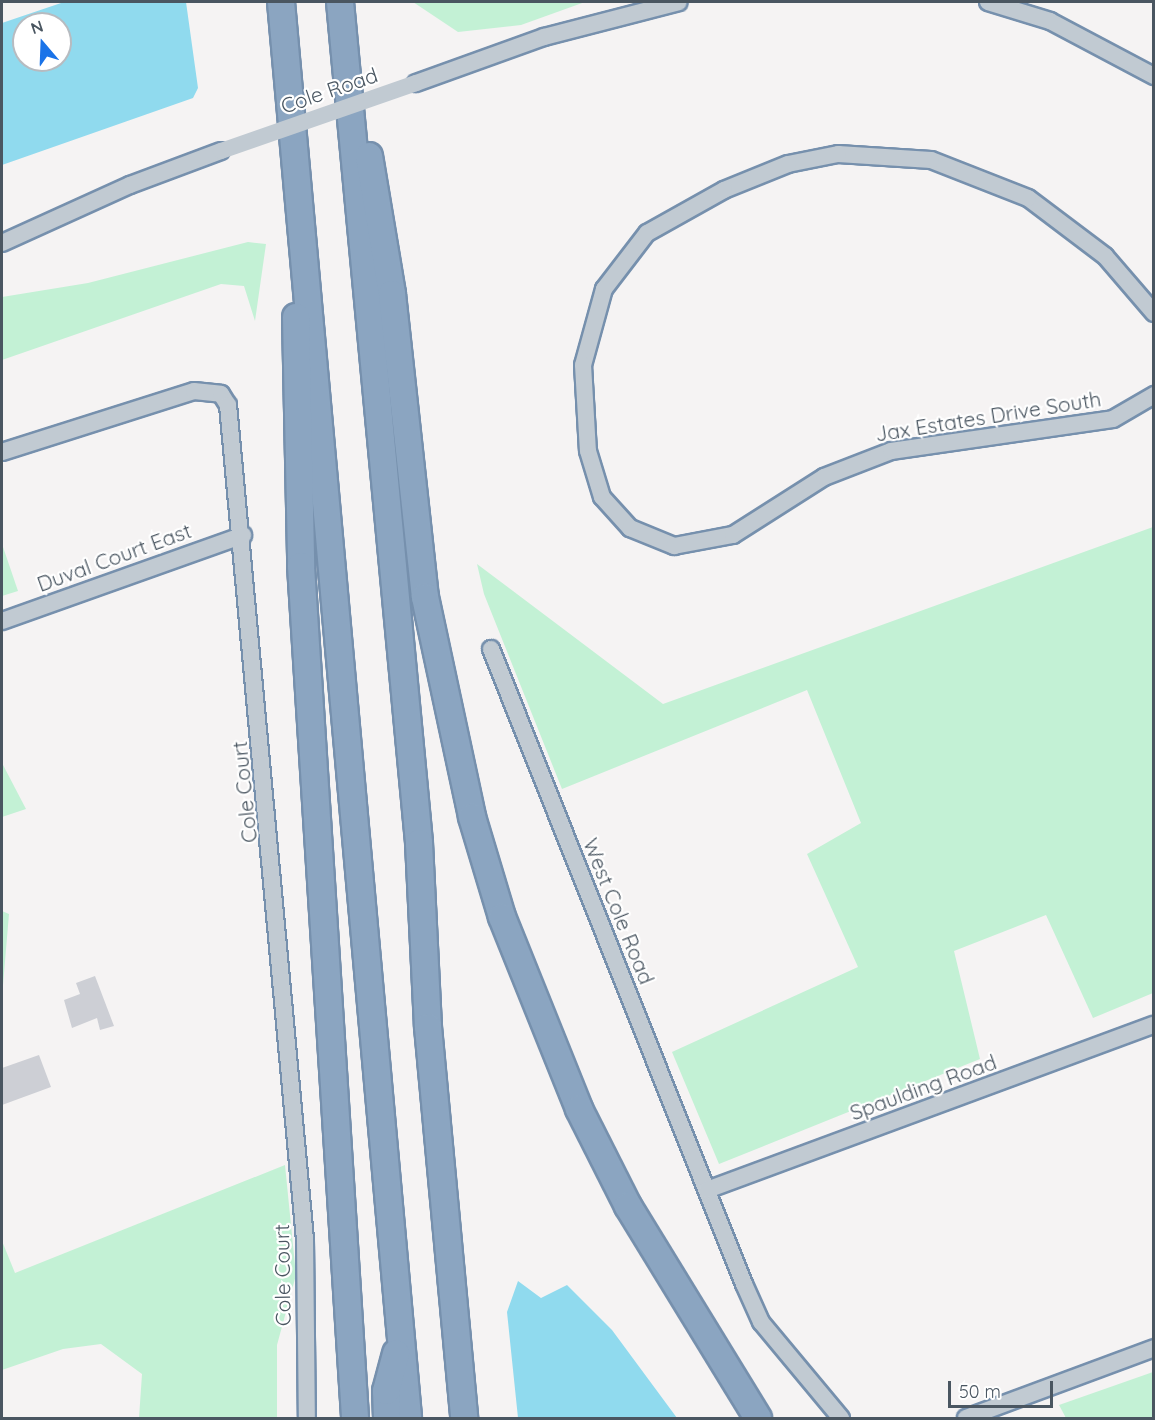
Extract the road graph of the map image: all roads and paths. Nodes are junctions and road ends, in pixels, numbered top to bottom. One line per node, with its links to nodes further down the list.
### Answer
1 (281, 2): 7 (highway)
2 (340, 2): 6 (highway)
3 (679, 2): 8 (street, Cole Road, bridge)
4 (988, 2): 5 (street)
5 (1154, 76)
6 (348, 87): 23 (highway); 24 (highway)
7 (301, 230): 17 (highway); 20 (highway)
8 (2, 243)
9 (1154, 313): 10 (street, Jax Estates Drive South)
10 (1154, 395)
11 (2, 452): 12 (street, Cole Court)
12 (243, 535): 13 (street, Duval Court East); 19 (street, Cole Court)
13 (2, 621)
14 (490, 649): 16 (street, West Cole Road)
15 (1154, 1025): 16 (street, Spaulding Road)
16 (707, 1190): 25 (street, West Cole Road)
17 (401, 1335): 21 (highway); 22 (highway)
18 (1154, 1348): 26 (street)
19 (307, 1419)
20 (355, 1419)
21 (387, 1419)
22 (408, 1419)
23 (464, 1419)
24 (758, 1419)
25 (841, 1419)
26 (966, 1419)

